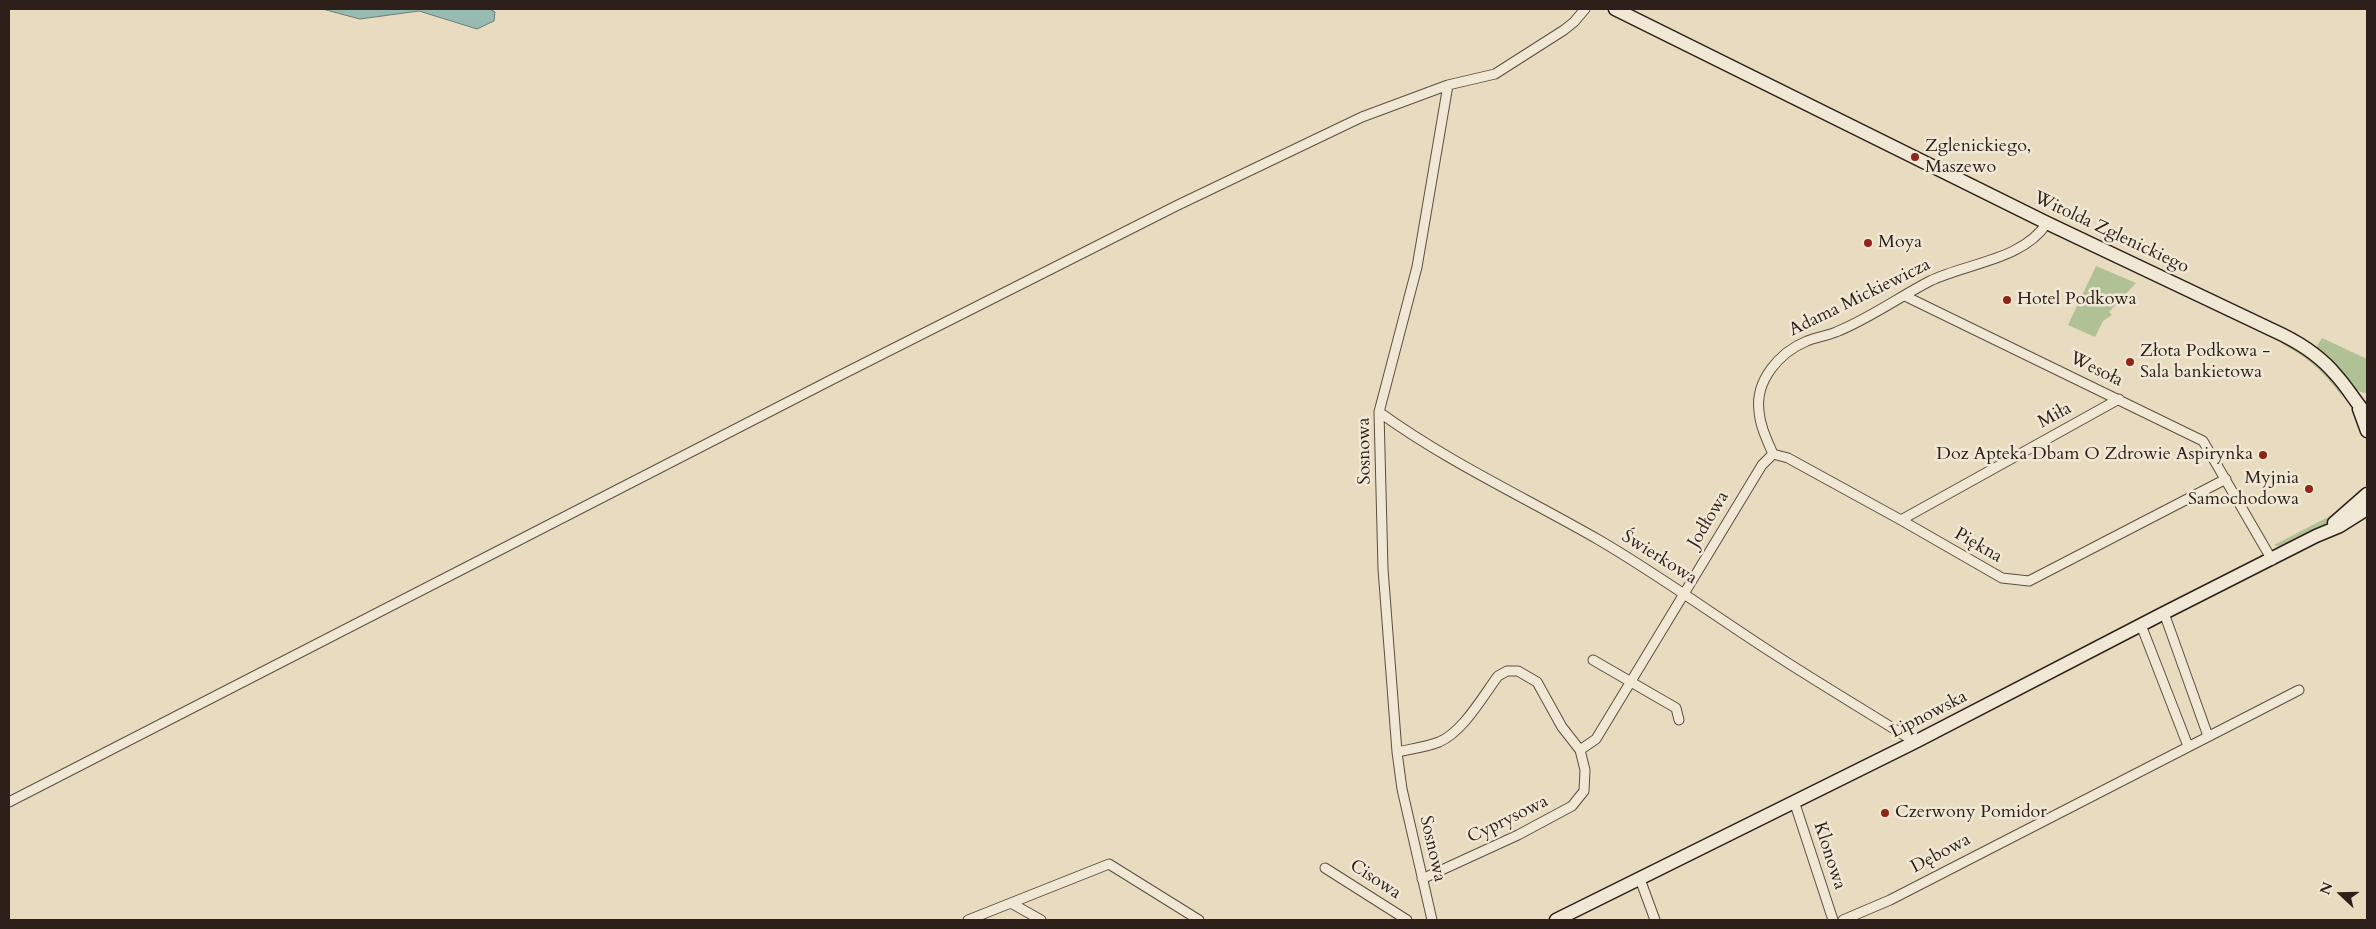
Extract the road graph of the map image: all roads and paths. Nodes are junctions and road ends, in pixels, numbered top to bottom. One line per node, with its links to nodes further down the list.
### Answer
1 (1585, 9): 3 (street)
2 (1616, 9): 4 (main road, Witolda Zglenickiego)
3 (1448, 85): 8 (street, Sosnowa); 30 (street)
4 (2047, 223): 5 (street, Adama Mickiewicza); 7 (main road, Witolda Zglenickiego)
5 (1905, 296): 6 (street, Wesoła); 10 (street, Adama Mickiewicza)
6 (2118, 399): 11 (street, Wesoła); 14 (street, Miła)
7 (2363, 411): 9 (main road, Witolda Zglenickiego)
8 (1380, 412): 17 (street, Świerkowa); 28 (street, Sosnowa)
9 (2367, 431)
10 (1773, 454): 14 (street, Piękna); 17 (street, Jodłowa)
11 (2226, 479): 14 (street, Piękna); 16 (street, Wesoła)
12 (2367, 494): 15 (main road, Lipnowska)
13 (2367, 509): 15 (main road, Lipnowska)
14 (1902, 520)
15 (2316, 536): 16 (main road, Lipnowska)
16 (2272, 560): 18 (main road, Lipnowska)
17 (1684, 592): 21 (street, Jodłowa); 25 (street, Świerkowa)
18 (2164, 613): 19 (main road, Lipnowska); 24 (street)
19 (2141, 625): 25 (main road, Lipnowska); 26 (street)
20 (1592, 660): 21 (street)
21 (1630, 682): 23 (street); 27 (street, Jodłowa)
22 (2299, 690): 24 (street, Dębowa)
23 (1679, 720)
24 (2208, 736): 26 (street, Dębowa)
25 (1915, 742): 29 (main road, Lipnowska)
26 (2188, 746): 43 (street, Dębowa)
27 (1580, 750): 28 (street); 32 (street, Cyprysowa)
28 (1397, 752): 32 (street, Sosnowa)
29 (1794, 801): 33 (main road, Lipnowska); 42 (street, Klonowa)
30 (9, 802)
31 (1325, 868): 38 (street, Cisowa)
32 (1422, 879): 39 (street, Sosnowa)
33 (1640, 879): 40 (main road, Lipnowska); 41 (street)
34 (1011, 903): 35 (street); 36 (street); 37 (street)
35 (968, 920)
36 (1041, 920)
37 (1199, 920)
38 (1407, 920)
39 (1432, 920)
40 (1556, 920)
41 (1655, 920)
42 (1833, 920)
43 (1843, 920)

